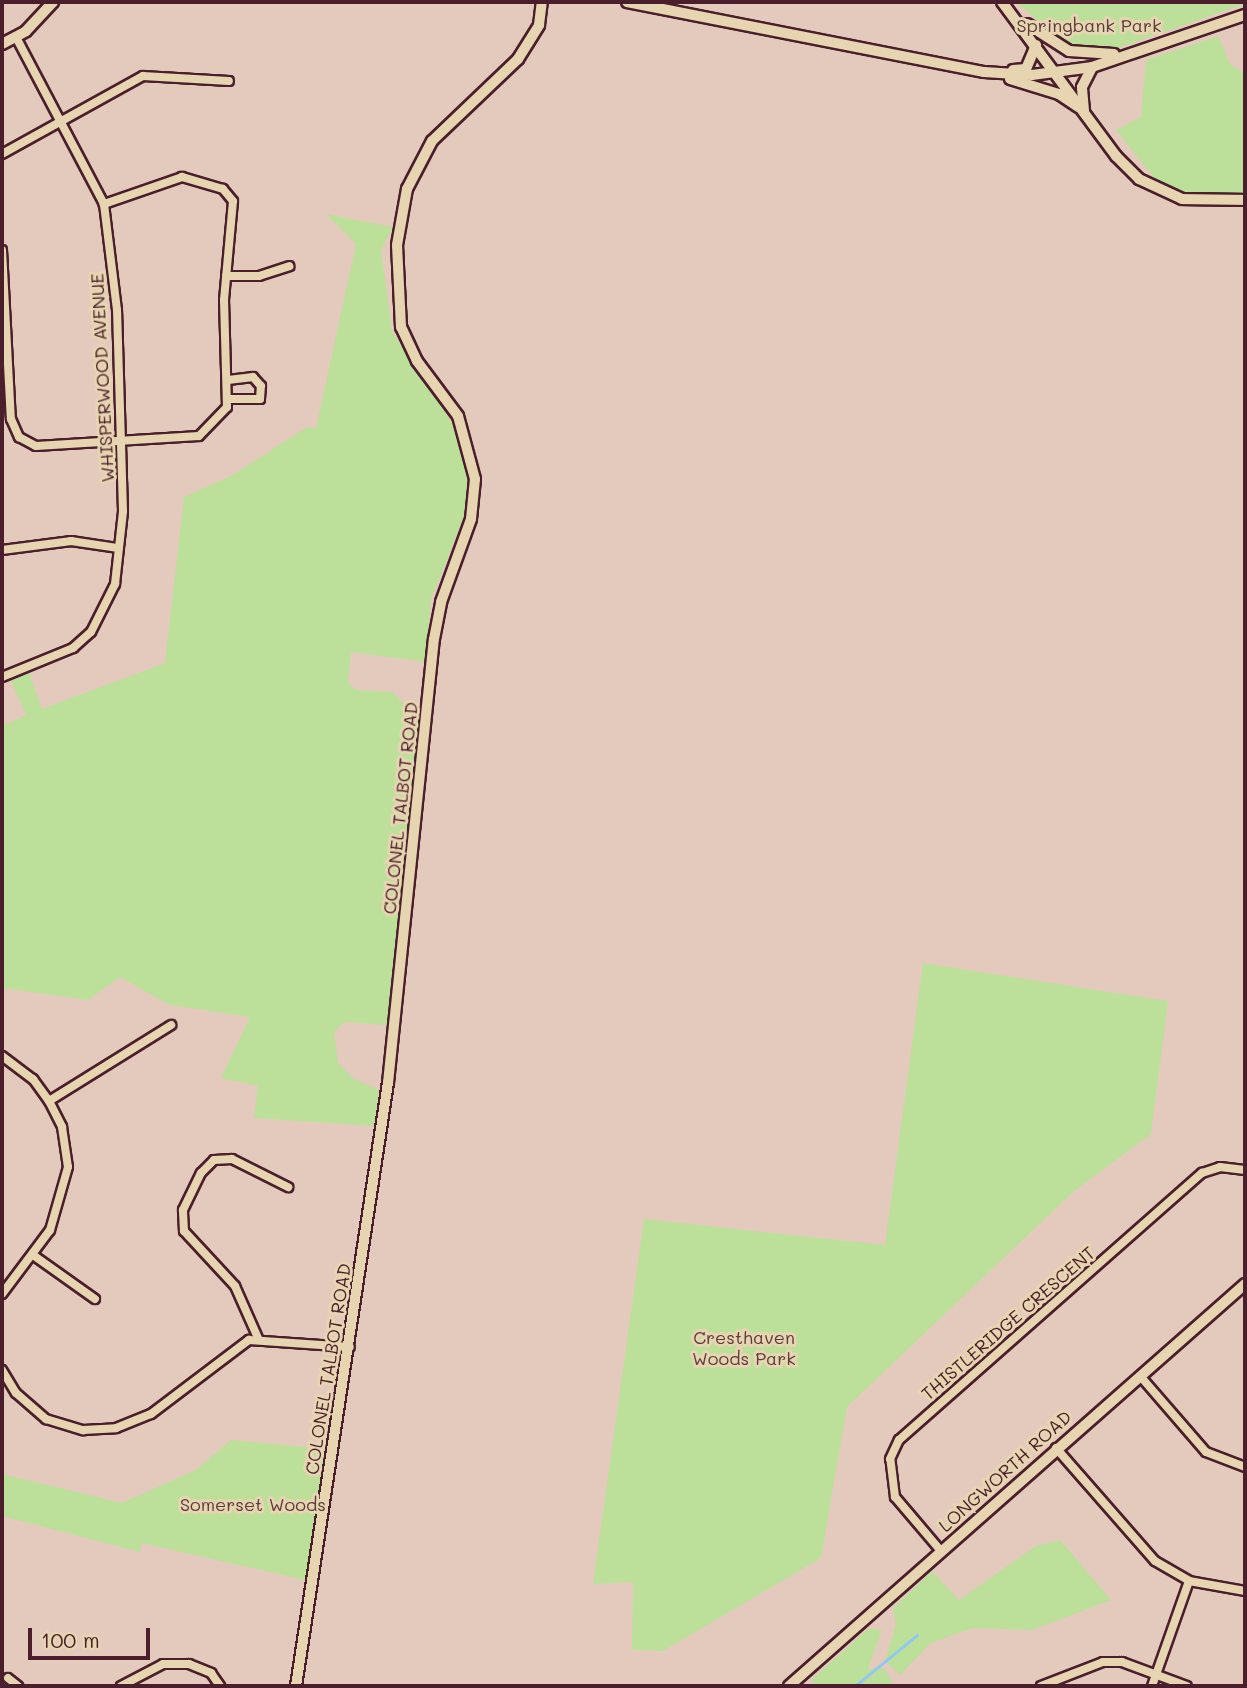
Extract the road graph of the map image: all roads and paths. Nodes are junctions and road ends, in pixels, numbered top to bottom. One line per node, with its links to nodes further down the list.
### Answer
1 (53, 2): 6 (main road)
2 (542, 2): 38 (main road, COLONEL TALBOT ROAD)
3 (627, 2): 11 (main road)
4 (1004, 2): 8 (main road); 9 (main road)
5 (1245, 15): 9 (main road)
6 (16, 37): 7 (main road); 15 (street, WHISPERWOOD AVENUE)
7 (2, 44)
8 (1036, 45): 11 (main road); 12 (main road)
9 (1147, 48): 10 (main road)
10 (1092, 67): 12 (main road); 14 (main road)
11 (984, 72): 12 (main road); 14 (main road)
12 (1058, 75): 14 (main road)
13 (229, 81): 15 (street)
14 (1084, 111): 17 (main road)
15 (62, 121): 16 (street); 18 (street, WHISPERWOOD AVENUE)
16 (2, 154)
17 (1245, 200)
18 (104, 204): 21 (street); 24 (street, WHISPERWOOD AVENUE)
19 (2, 250): 24 (street)
20 (289, 266): 21 (street)
21 (226, 276): 22 (street)
22 (228, 380): 23 (street); 23 (street)
23 (228, 399): 24 (street)
24 (122, 441): 25 (street, WHISPERWOOD AVENUE)
25 (118, 548): 26 (street); 27 (street, WHISPERWOOD AVENUE)
26 (2, 550)
27 (2, 677)
28 (170, 1025): 30 (street)
29 (2, 1056): 30 (street)
30 (49, 1101): 33 (street)
31 (1245, 1170): 43 (street, THISTLERIDGE CRESCENT)
32 (288, 1187): 37 (street)
33 (33, 1255): 35 (street); 36 (street)
34 (1245, 1284): 40 (main road, LONGWORTH ROAD)
35 (2, 1294)
36 (95, 1299)
37 (258, 1338): 38 (street); 39 (street)
38 (350, 1347): 51 (main road, COLONEL TALBOT ROAD)
39 (2, 1370)
40 (1141, 1377): 41 (main road, LONGWORTH ROAD); 42 (street)
41 (1056, 1448): 43 (main road, LONGWORTH ROAD); 44 (street)
42 (1245, 1468)
43 (941, 1551): 52 (main road, LONGWORTH ROAD)
44 (1189, 1581): 45 (street); 46 (street)
45 (1245, 1591)
46 (1156, 1674): 53 (street); 54 (street); 55 (street)
47 (8, 1678): 48 (street)
48 (18, 1686)
49 (121, 1686): 50 (street)
50 (220, 1686)
51 (296, 1686)
52 (789, 1686)
53 (1041, 1686)
54 (1152, 1686)
55 (1187, 1686)

